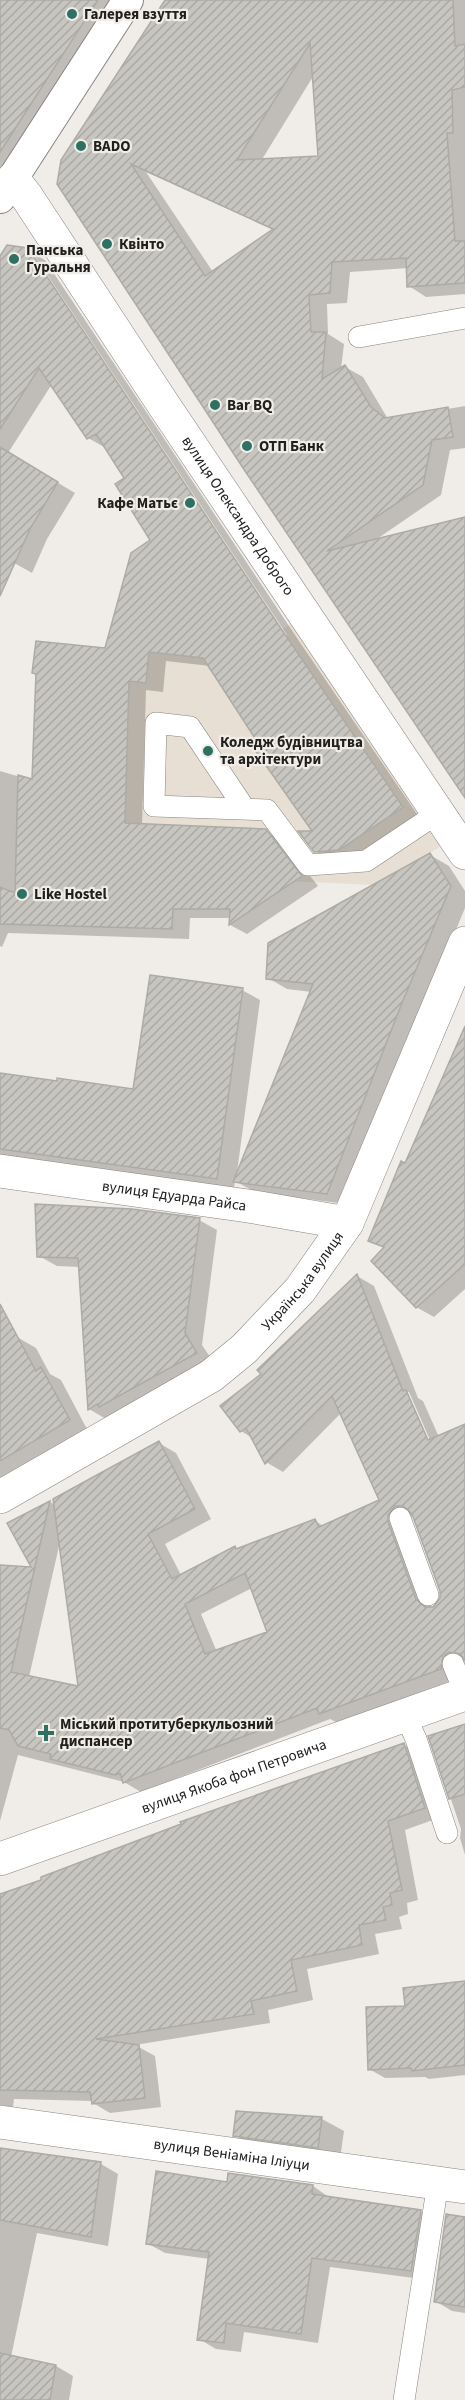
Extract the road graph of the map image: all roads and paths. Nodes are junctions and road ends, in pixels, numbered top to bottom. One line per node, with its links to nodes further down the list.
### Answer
1 (128, 0): 2 (street)
2 (6, 188): 6 (street, вулиця Олександра Доброго)
3 (465, 318): 4 (lane)
4 (359, 337)
5 (245, 809): 5 (lane); 6 (lane)
6 (438, 813): 7 (street, вулиця Олександра Доброго)
7 (465, 853)
8 (465, 943): 10 (street, Українська вулиця)
9 (0, 1171): 10 (street, вулиця Едуарда Райса)
10 (347, 1223): 11 (street, Українська вулиця)
11 (0, 1497)
12 (400, 1518): 13 (lane)
13 (428, 1595)
14 (461, 1684): 15 (street, вулиця Якоба фон Петровича)
15 (405, 1715): 16 (lane); 17 (street, вулиця Якоба фон Петровича)
16 (447, 1833)
17 (0, 1859)
18 (0, 2122): 19 (street, вулиця Веніаміна Іліуци)
19 (452, 2185): 20 (lane)
20 (404, 2400)

